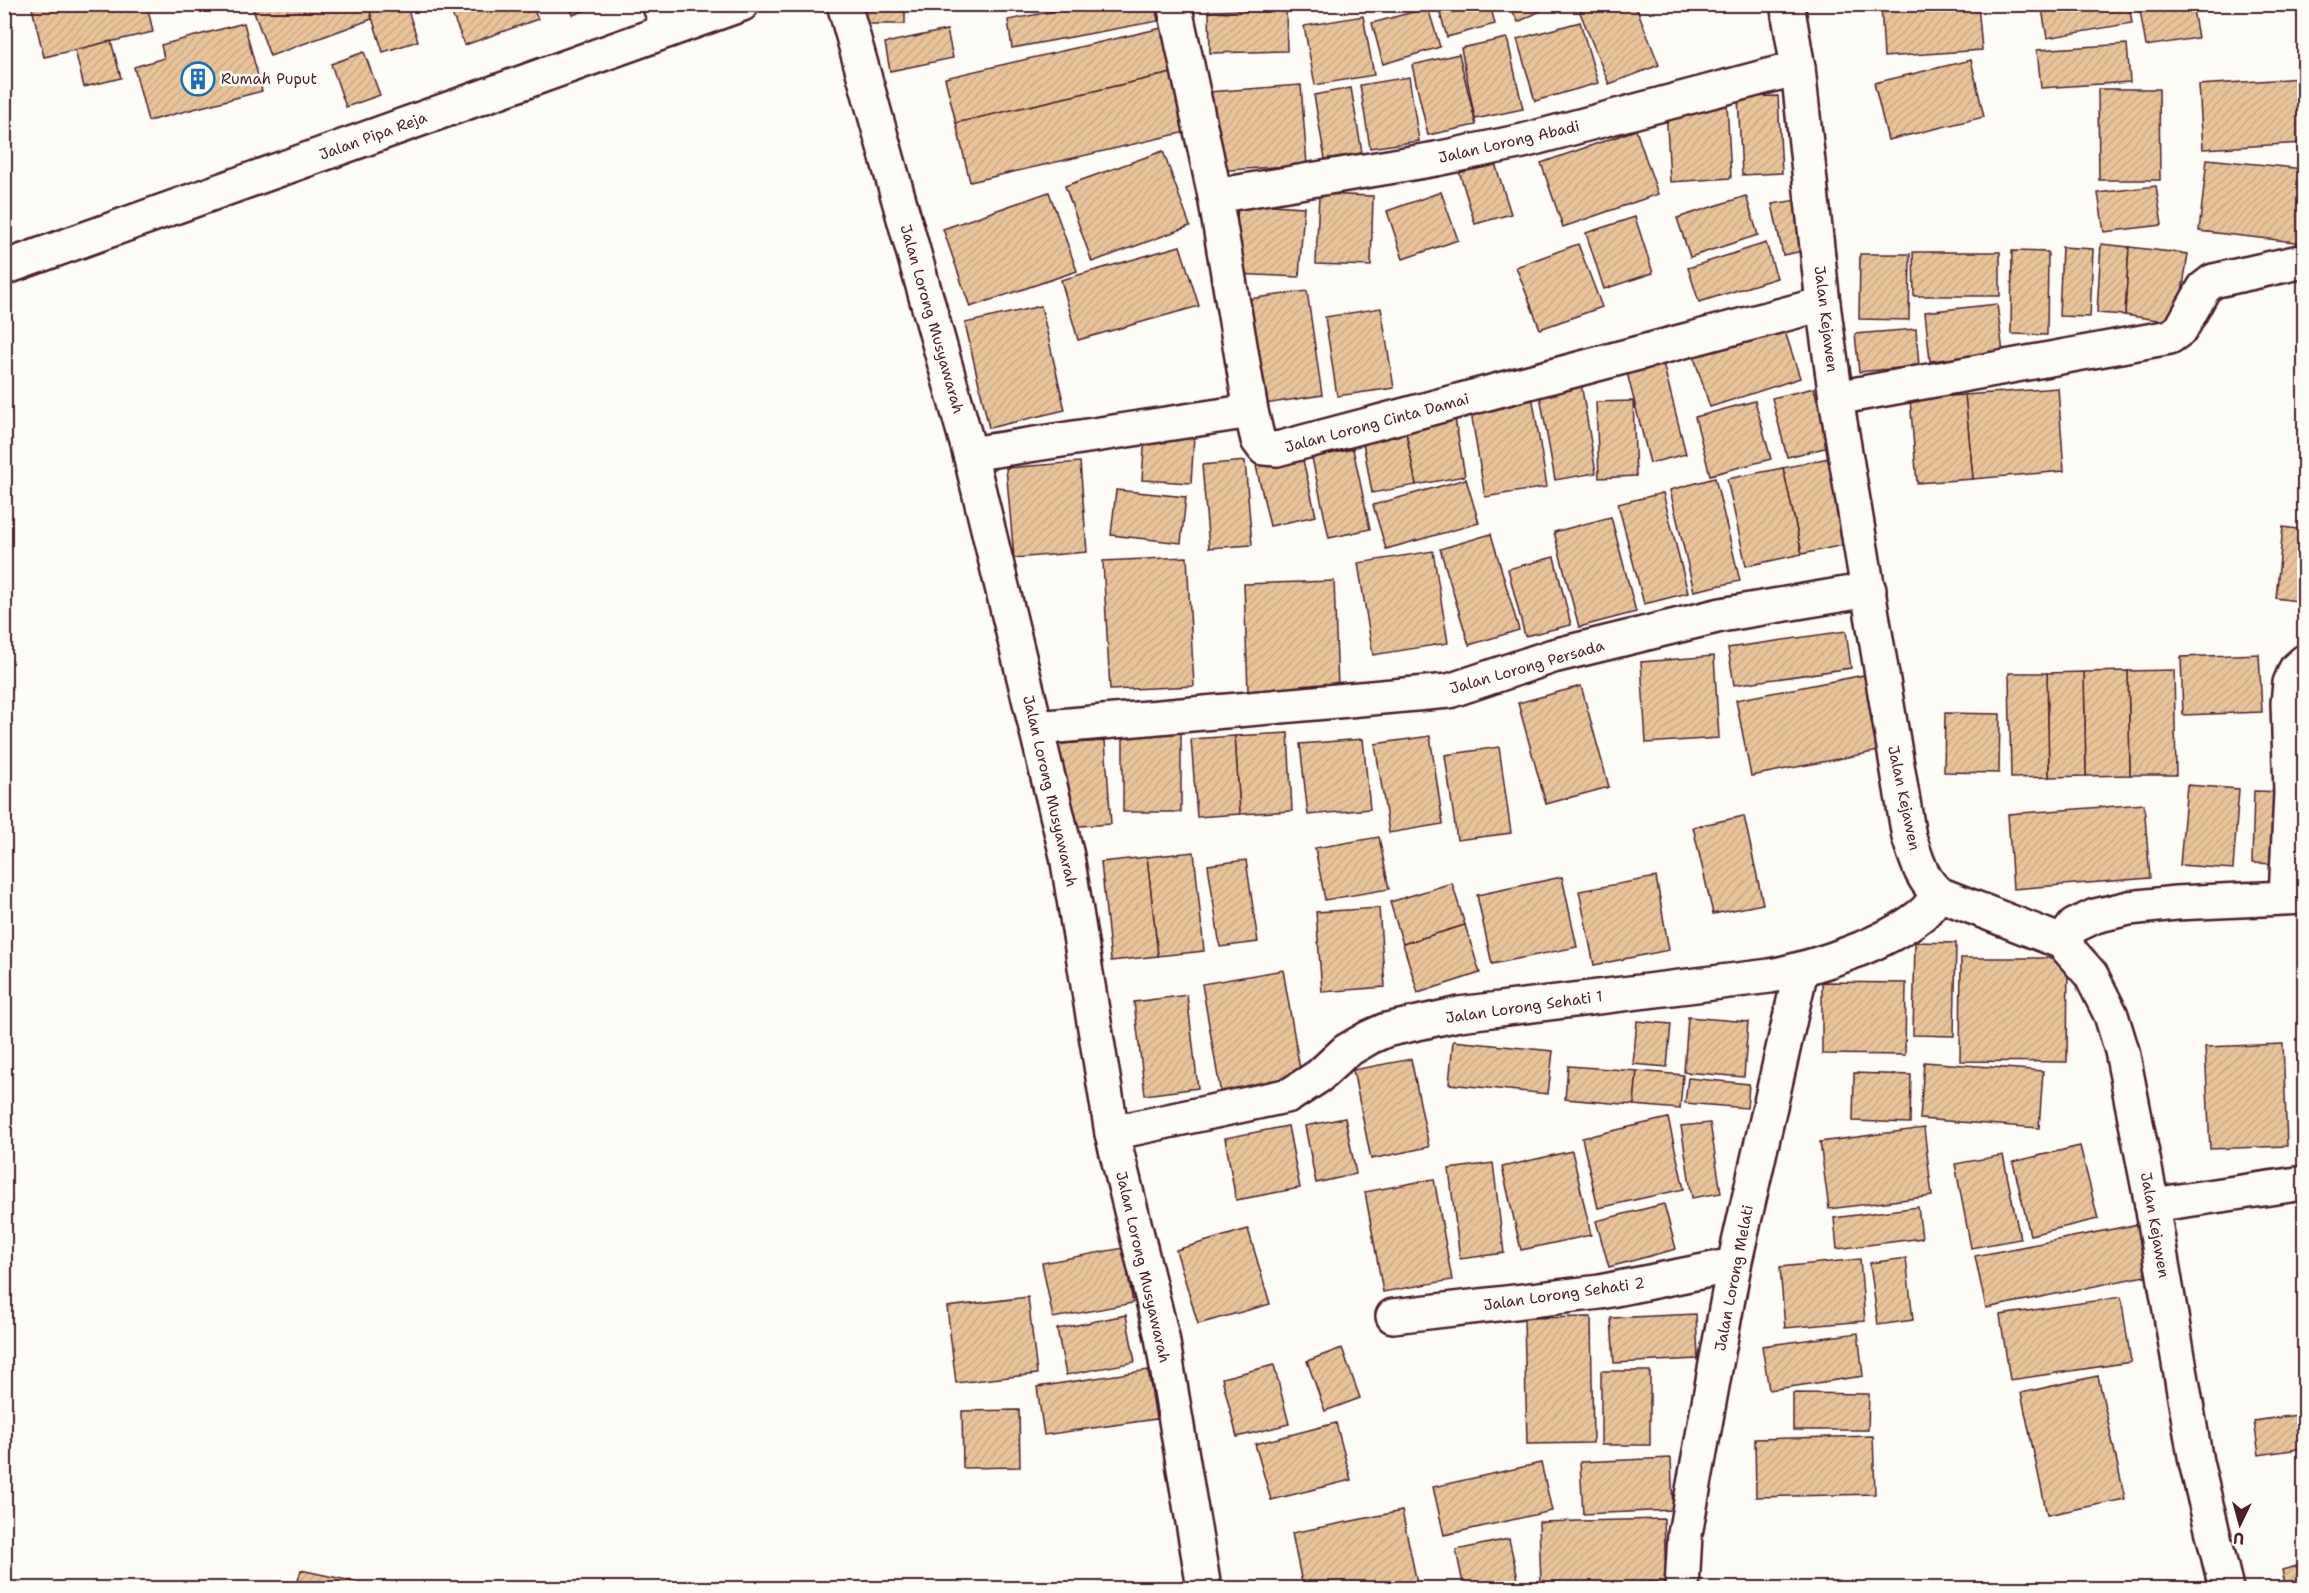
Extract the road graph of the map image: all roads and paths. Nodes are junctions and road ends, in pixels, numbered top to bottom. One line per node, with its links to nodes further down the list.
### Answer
1 (742, 4): 5 (street, Jalan Pipa Reja)
2 (844, 4): 13 (street, Jalan Lorong Musyawarah)
3 (1174, 4): 7 (street, Jalan Lorong Cinta Damai)
4 (1787, 4): 6 (street, Jalan Kejawen)
5 (664, 17): 9 (street, Jalan Pipa Reja)
6 (1798, 68): 7 (street, Jalan Lorong Abadi); 10 (street, Jalan Kejawen)
7 (1215, 196): 12 (street, Jalan Lorong Cinta Damai)
8 (2304, 261): 11 (street)
9 (4, 268)
10 (1823, 304): 11 (street, Jalan Kejawen); 12 (street, Jalan Lorong Cinta Damai)
11 (1836, 398): 14 (street, Jalan Kejawen)
12 (1251, 411): 13 (street)
13 (970, 454): 16 (street, Jalan Lorong Musyawarah)
14 (1869, 590): 16 (street, Jalan Lorong Persada); 17 (street, Jalan Kejawen)
15 (2304, 662): 18 (street)
16 (1036, 728): 21 (street, Jalan Lorong Musyawarah)
17 (1939, 894): 19 (street, Jalan Kejawen); 20 (street, Jalan Lorong Sehati 1)
18 (2295, 897): 19 (street)
19 (2062, 942): 23 (street, Jalan Kejawen)
20 (1801, 970): 21 (street, Jalan Lorong Sehati 1); 24 (street, Jalan Lorong Melati)
21 (1112, 1133): 26 (street, Jalan Lorong Musyawarah)
22 (2304, 1183): 23 (street)
23 (2152, 1205): 28 (street, Jalan Kejawen)
24 (1734, 1265): 25 (street, Jalan Lorong Sehati 2); 27 (street, Jalan Lorong Melati)
25 (1393, 1316)
26 (1204, 1588)
27 (1682, 1588)
28 (2226, 1588)

